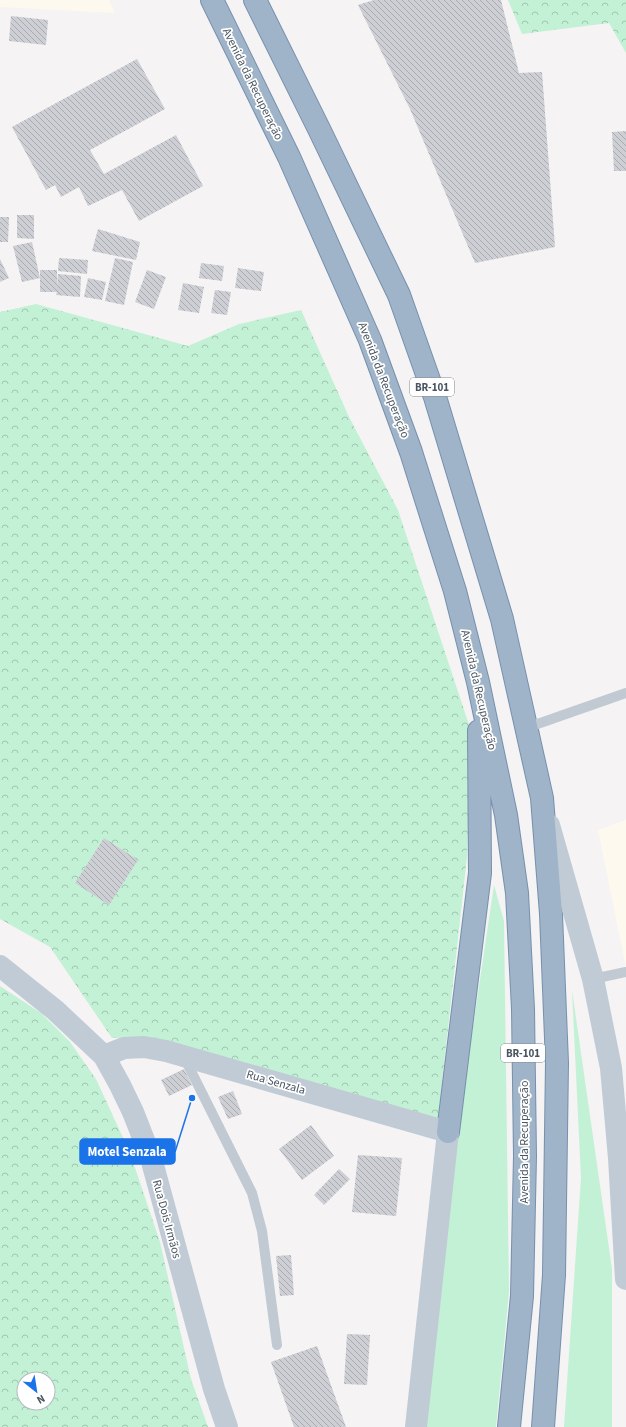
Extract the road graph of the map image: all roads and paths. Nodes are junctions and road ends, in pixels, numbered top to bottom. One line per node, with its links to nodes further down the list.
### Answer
1 (212, 0): 3 (highway, Avenida da Recuperação / BR-101)
2 (254, 0): 5 (highway, BR-101)
3 (478, 682): 12 (highway); 17 (highway, Avenida da Recuperação / BR-101)
4 (626, 693): 5 (lane)
5 (526, 728): 6 (highway, BR-101)
6 (542, 798): 9 (main road); 18 (highway, BR-101)
7 (0, 966): 11 (main road, Rua Dois Irmãos)
8 (626, 972): 9 (lane)
9 (593, 979): 13 (main road)
10 (184, 1055): 11 (main road, Rua Senzala); 12 (main road, Rua Senzala); 14 (lane)
11 (104, 1056): 15 (main road, Rua Dois Irmãos)
12 (448, 1132): 16 (main road)
13 (626, 1279)
14 (276, 1345)
15 (227, 1427)
16 (416, 1427)
17 (509, 1427)
18 (543, 1427)

